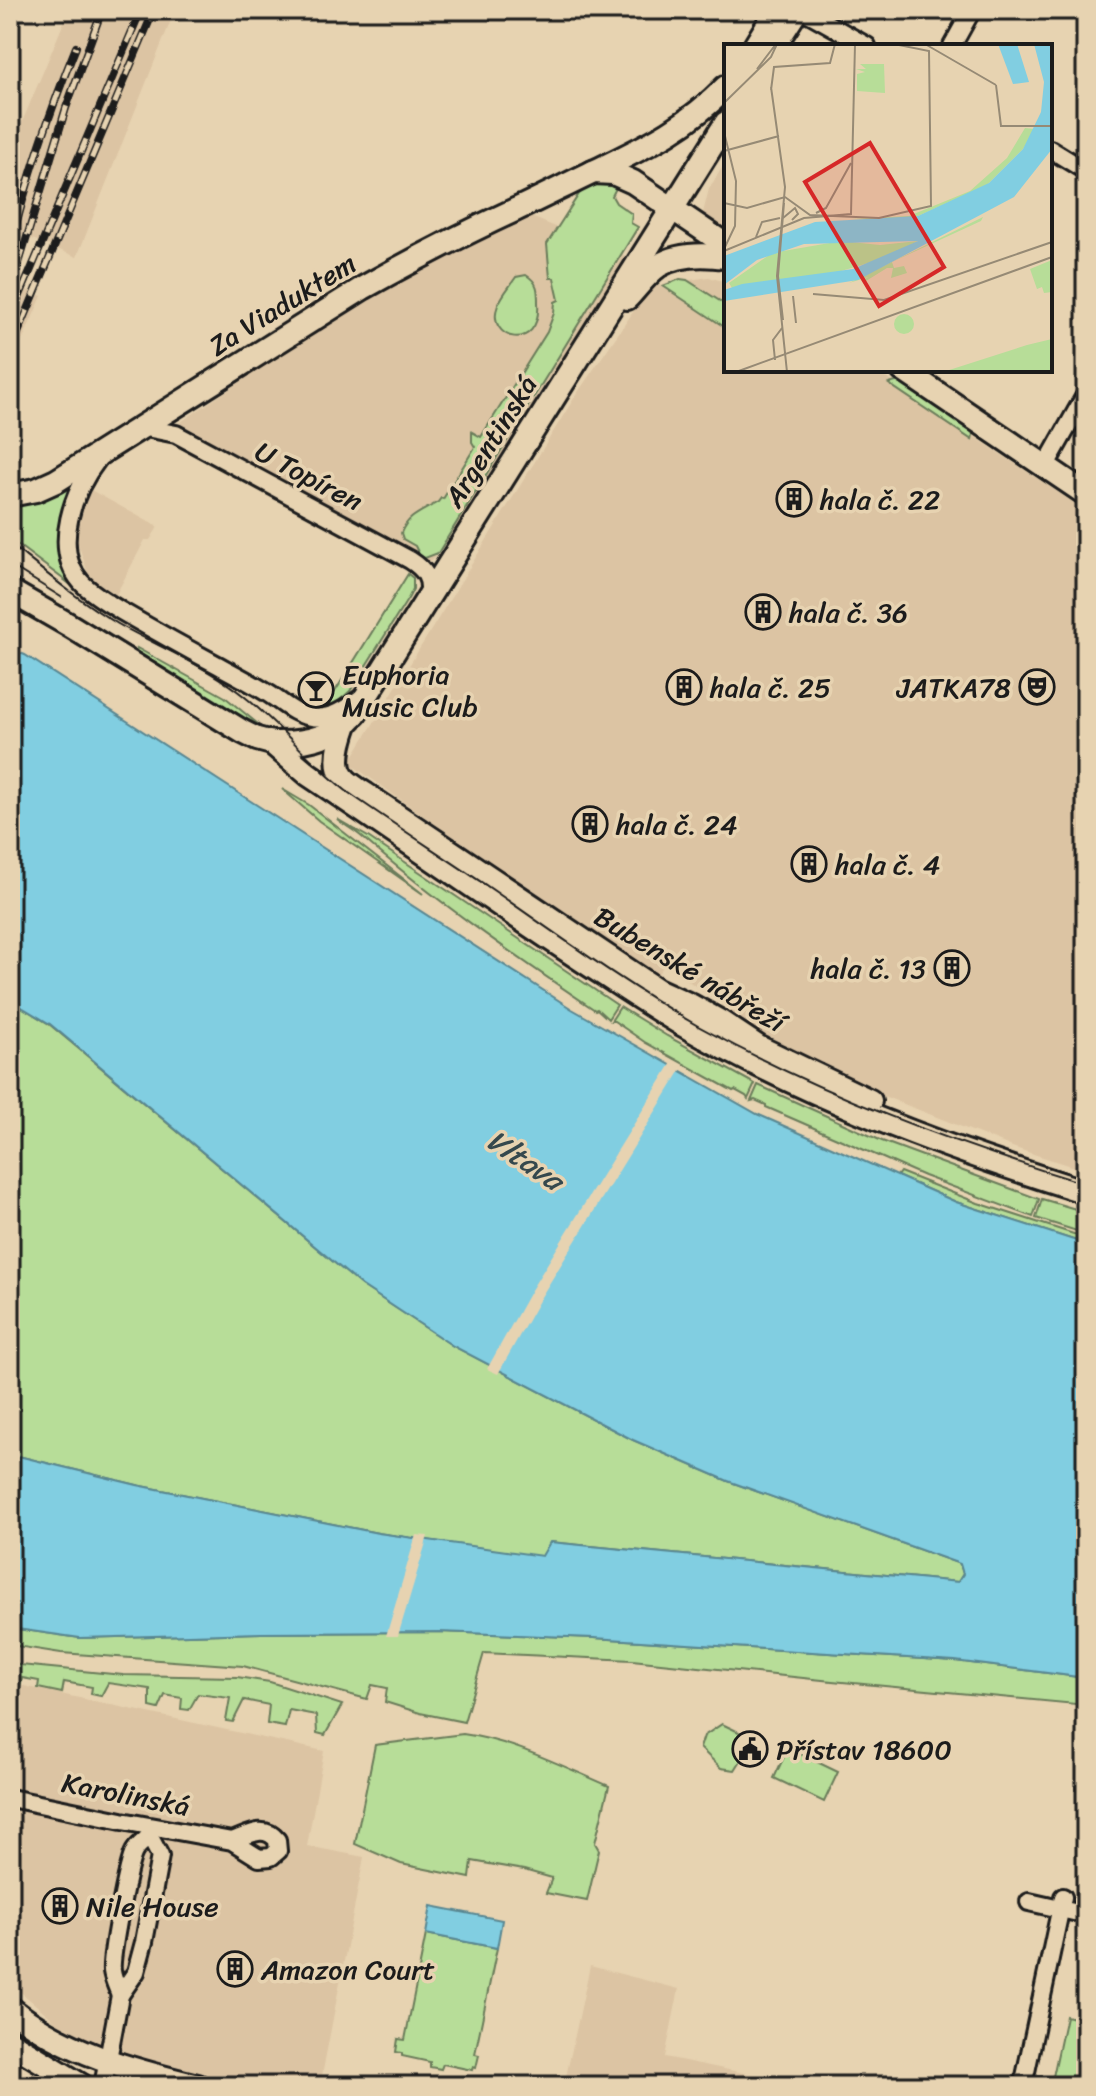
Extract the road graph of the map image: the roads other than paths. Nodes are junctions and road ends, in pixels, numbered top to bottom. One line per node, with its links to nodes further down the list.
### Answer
1 (777, 10): 5 (main road)
2 (797, 10): 6 (main road)
3 (803, 10): 7 (street)
4 (972, 10): 8 (street)
5 (756, 44)
6 (775, 44)
7 (863, 44)
8 (953, 44)
9 (724, 89): 13 (main road)
10 (724, 126): 14 (main road, Argentinská)
11 (1052, 150): 12 (street)
12 (1086, 171)
13 (593, 172): 14 (main road); 20 (main road, Za Viaduktem)
14 (672, 208): 15 (main road); 17 (main road, Argentinská)
15 (724, 244)
16 (724, 257): 17 (main road)
17 (593, 334): 27 (main road, Argentinská)
18 (906, 372): 22 (main road)
19 (1086, 394): 22 (street)
20 (141, 427): 21 (main road, Za Viaduktem); 27 (street, U Topíren)
21 (104, 451): 24 (main road, Za Viaduktem); 29 (street)
22 (1046, 465): 23 (main road)
23 (1086, 494)
24 (10, 495)
25 (10, 582): 28 (main road)
26 (10, 591): 28 (main road)
27 (428, 596): 29 (main road, Argentinská)
28 (69, 625): 31 (main road)
29 (371, 691): 30 (main road, Argentinská)
30 (346, 724): 31 (main road, Argentinská); 32 (main road, Bubenské nábřeží)
31 (272, 743): 33 (main road, Bubenské nábřeží)
32 (1086, 1176)
33 (1086, 1192)
34 (10, 1798): 35 (street, Karolinská)
35 (151, 1832): 36 (street, Karolinská); 40 (street); 40 (street)
36 (232, 1841)
37 (1029, 1902): 38 (street)
38 (1062, 1903): 39 (street); 47 (street)
39 (1078, 1913)
40 (120, 1995): 43 (street)
41 (10, 2008): 43 (main road)
42 (10, 2042): 44 (main road)
43 (107, 2061): 45 (street); 46 (main road)
44 (82, 2086)
45 (103, 2086)
46 (198, 2086)
47 (1023, 2086)

